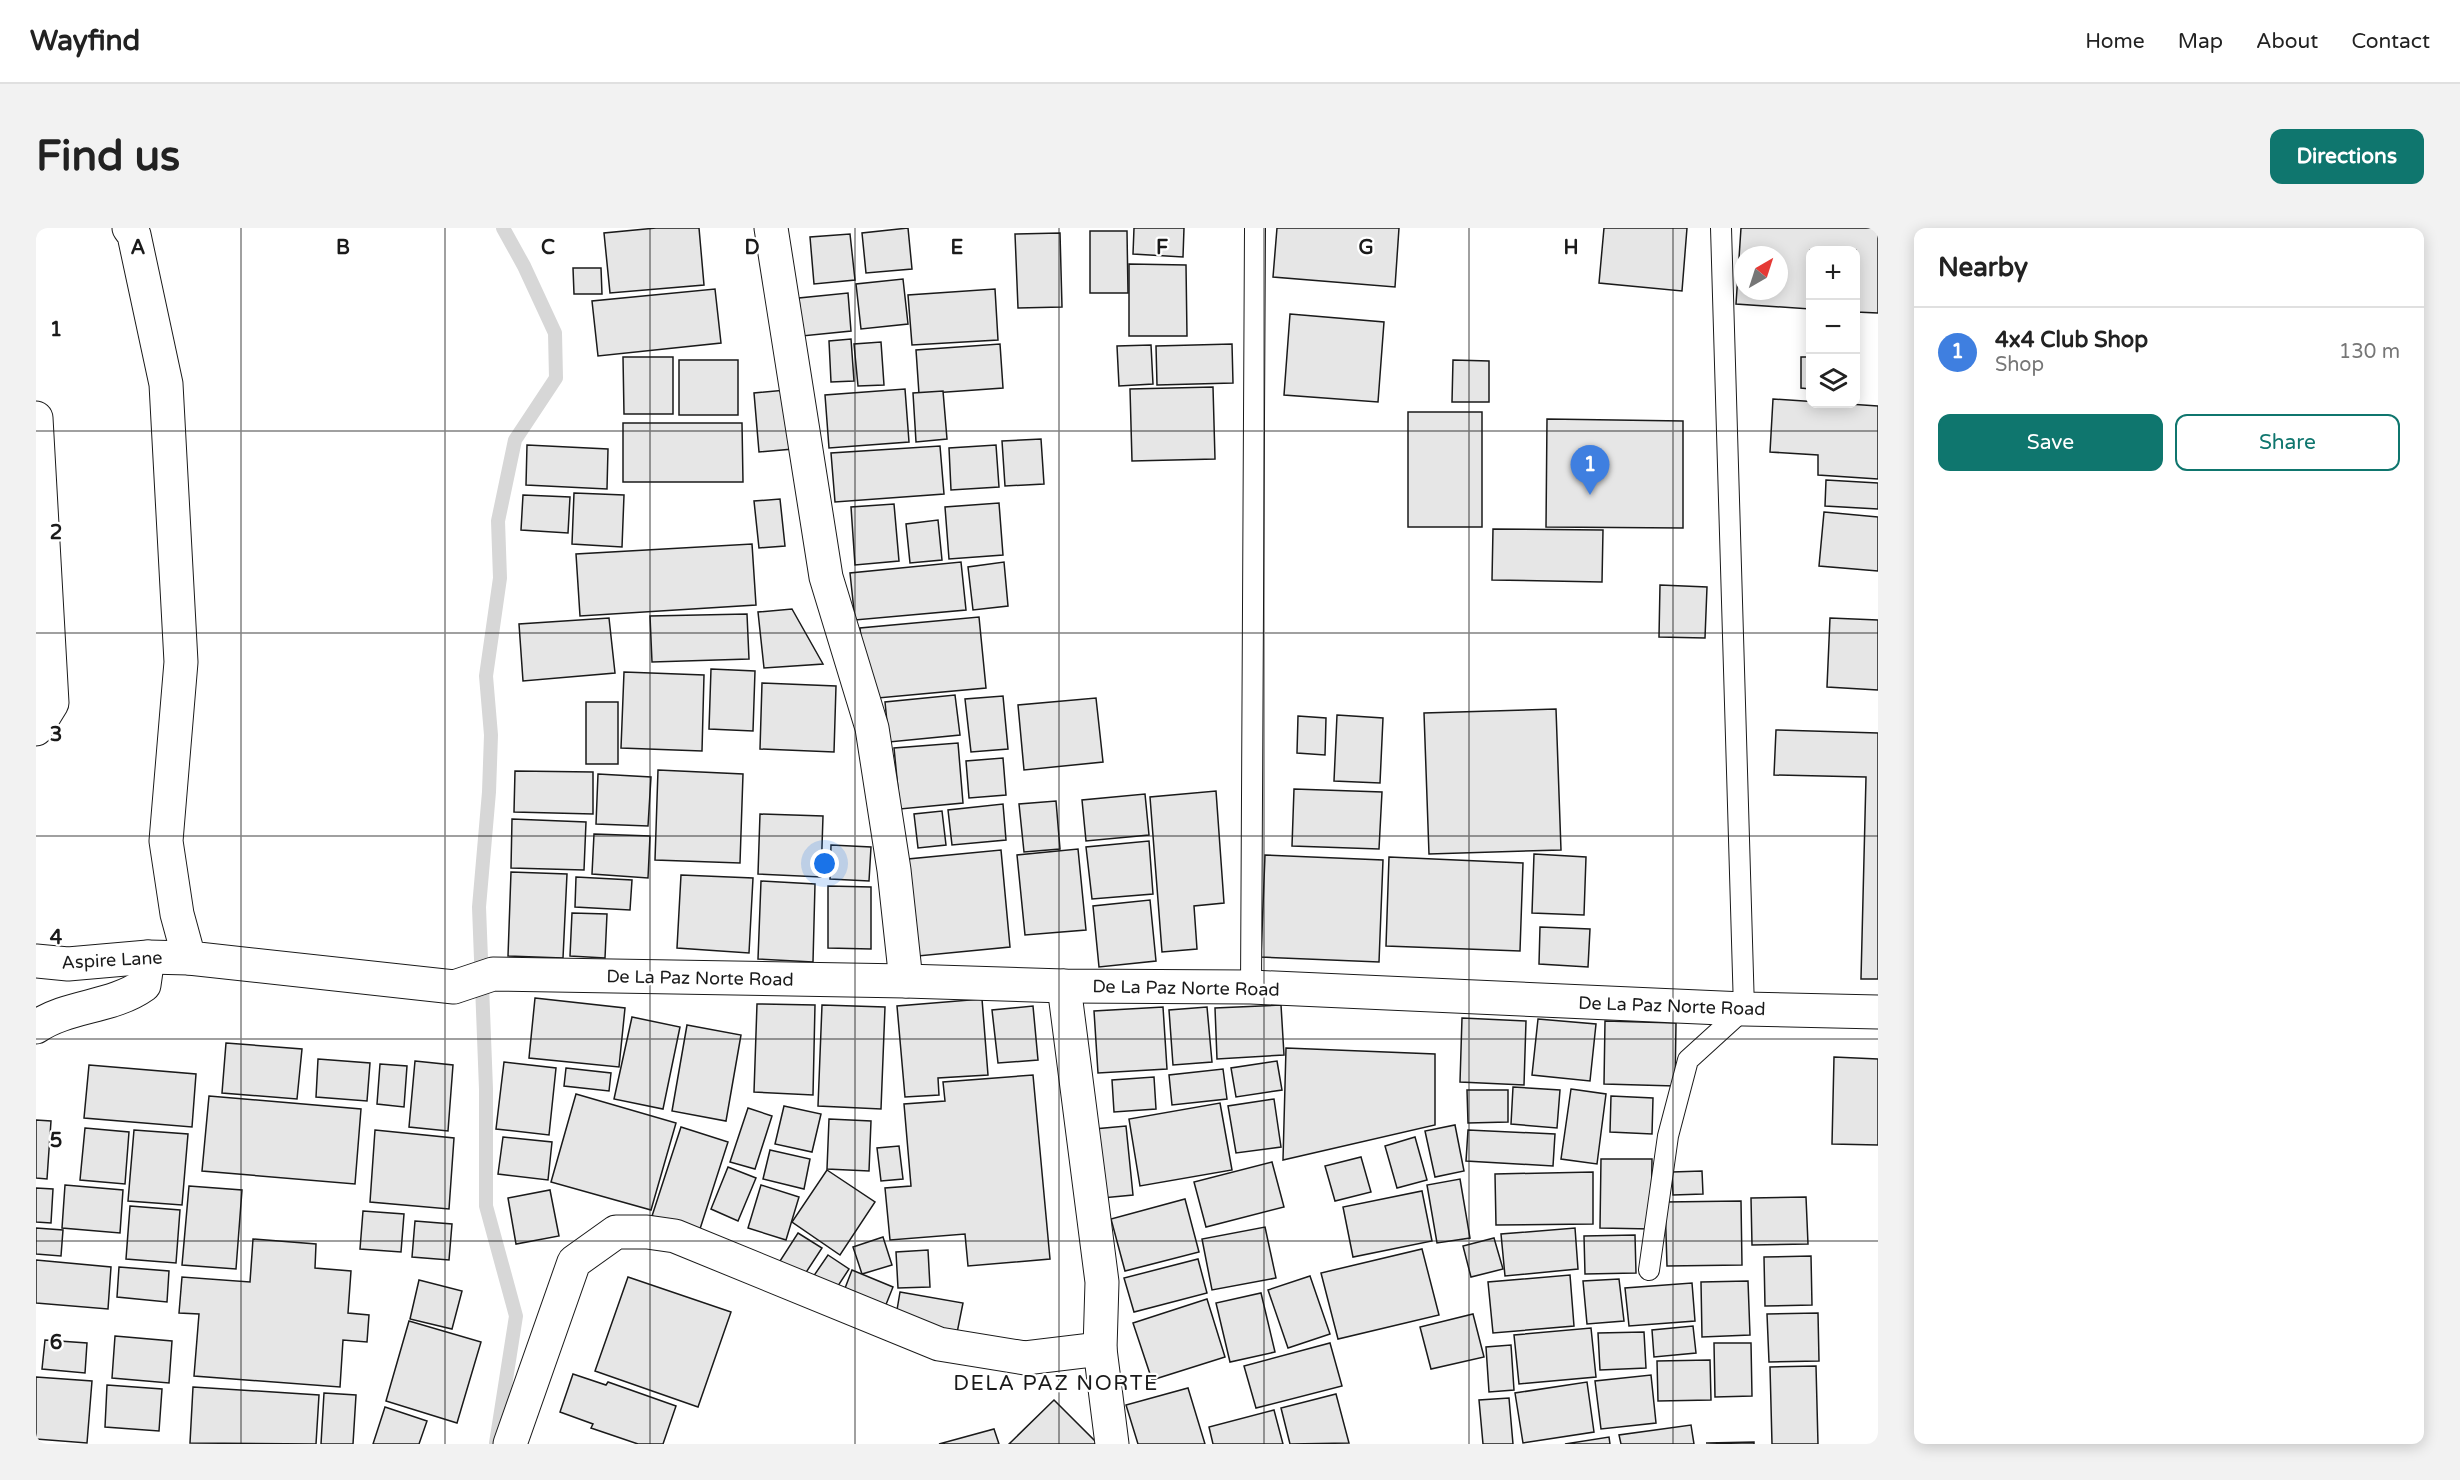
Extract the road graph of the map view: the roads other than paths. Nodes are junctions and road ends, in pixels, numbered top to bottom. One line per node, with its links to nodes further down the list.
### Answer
1 (129, 228): 9 (street)
2 (771, 228): 11 (street)
3 (1255, 228): 14 (lane)
4 (1721, 228): 15 (lane)
5 (36, 418): 6 (street)
6 (39, 528): 7 (street)
7 (36, 729)
8 (148, 957): 9 (street, Aspire Lane); 10 (street, Aspire Lane); 17 (street)
9 (189, 958): 13 (street, Aspire Lane)
10 (36, 961)
11 (906, 981): 12 (street, De La Paz Norte Road); 13 (street, De La Paz Norte Road)
12 (1064, 986): 14 (street, De La Paz Norte Road); 19 (street)
13 (454, 987)
14 (1251, 987): 15 (street, De La Paz Norte Road)
15 (1744, 1009): 16 (street, De La Paz Norte Road); 18 (lane)
16 (1878, 1012)
17 (36, 1027)
18 (1649, 1270)
19 (1100, 1349): 20 (street); 21 (street)
20 (510, 1444)
21 (1112, 1444)

